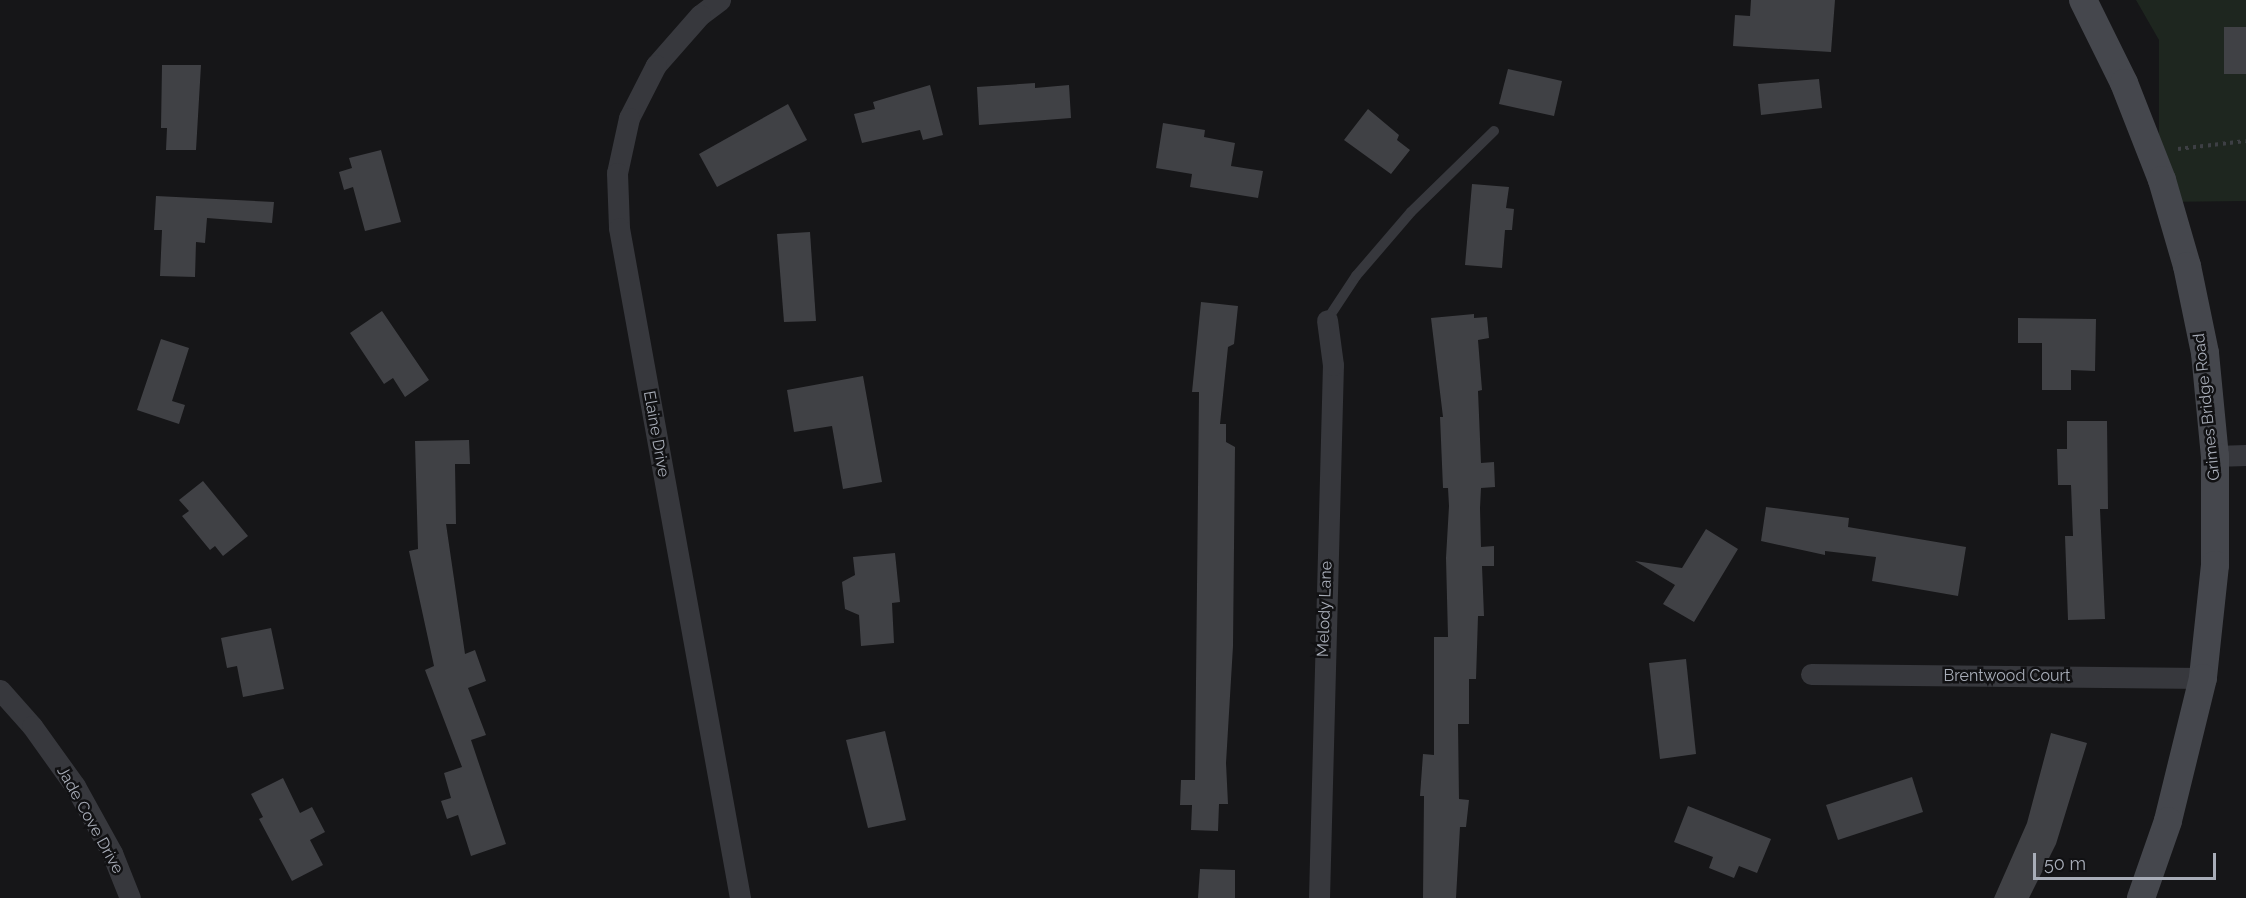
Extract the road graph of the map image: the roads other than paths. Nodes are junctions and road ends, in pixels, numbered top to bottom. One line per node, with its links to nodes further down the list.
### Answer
1 (720, 0): 11 (street, Elaine Drive)
2 (2083, 0): 6 (street, Grimes Bridge Road)
3 (1494, 131): 4 (lane)
4 (1328, 320): 12 (street, Melody Lane)
5 (2246, 455): 6 (street)
6 (2215, 456): 8 (street, Grimes Bridge Road)
7 (1810, 674): 8 (street, Brentwood Court)
8 (2203, 678): 13 (street, Grimes Bridge Road)
9 (0, 690): 10 (street, Jade Cove Drive)
10 (130, 898)
11 (740, 898)
12 (1319, 898)
13 (2141, 898)

